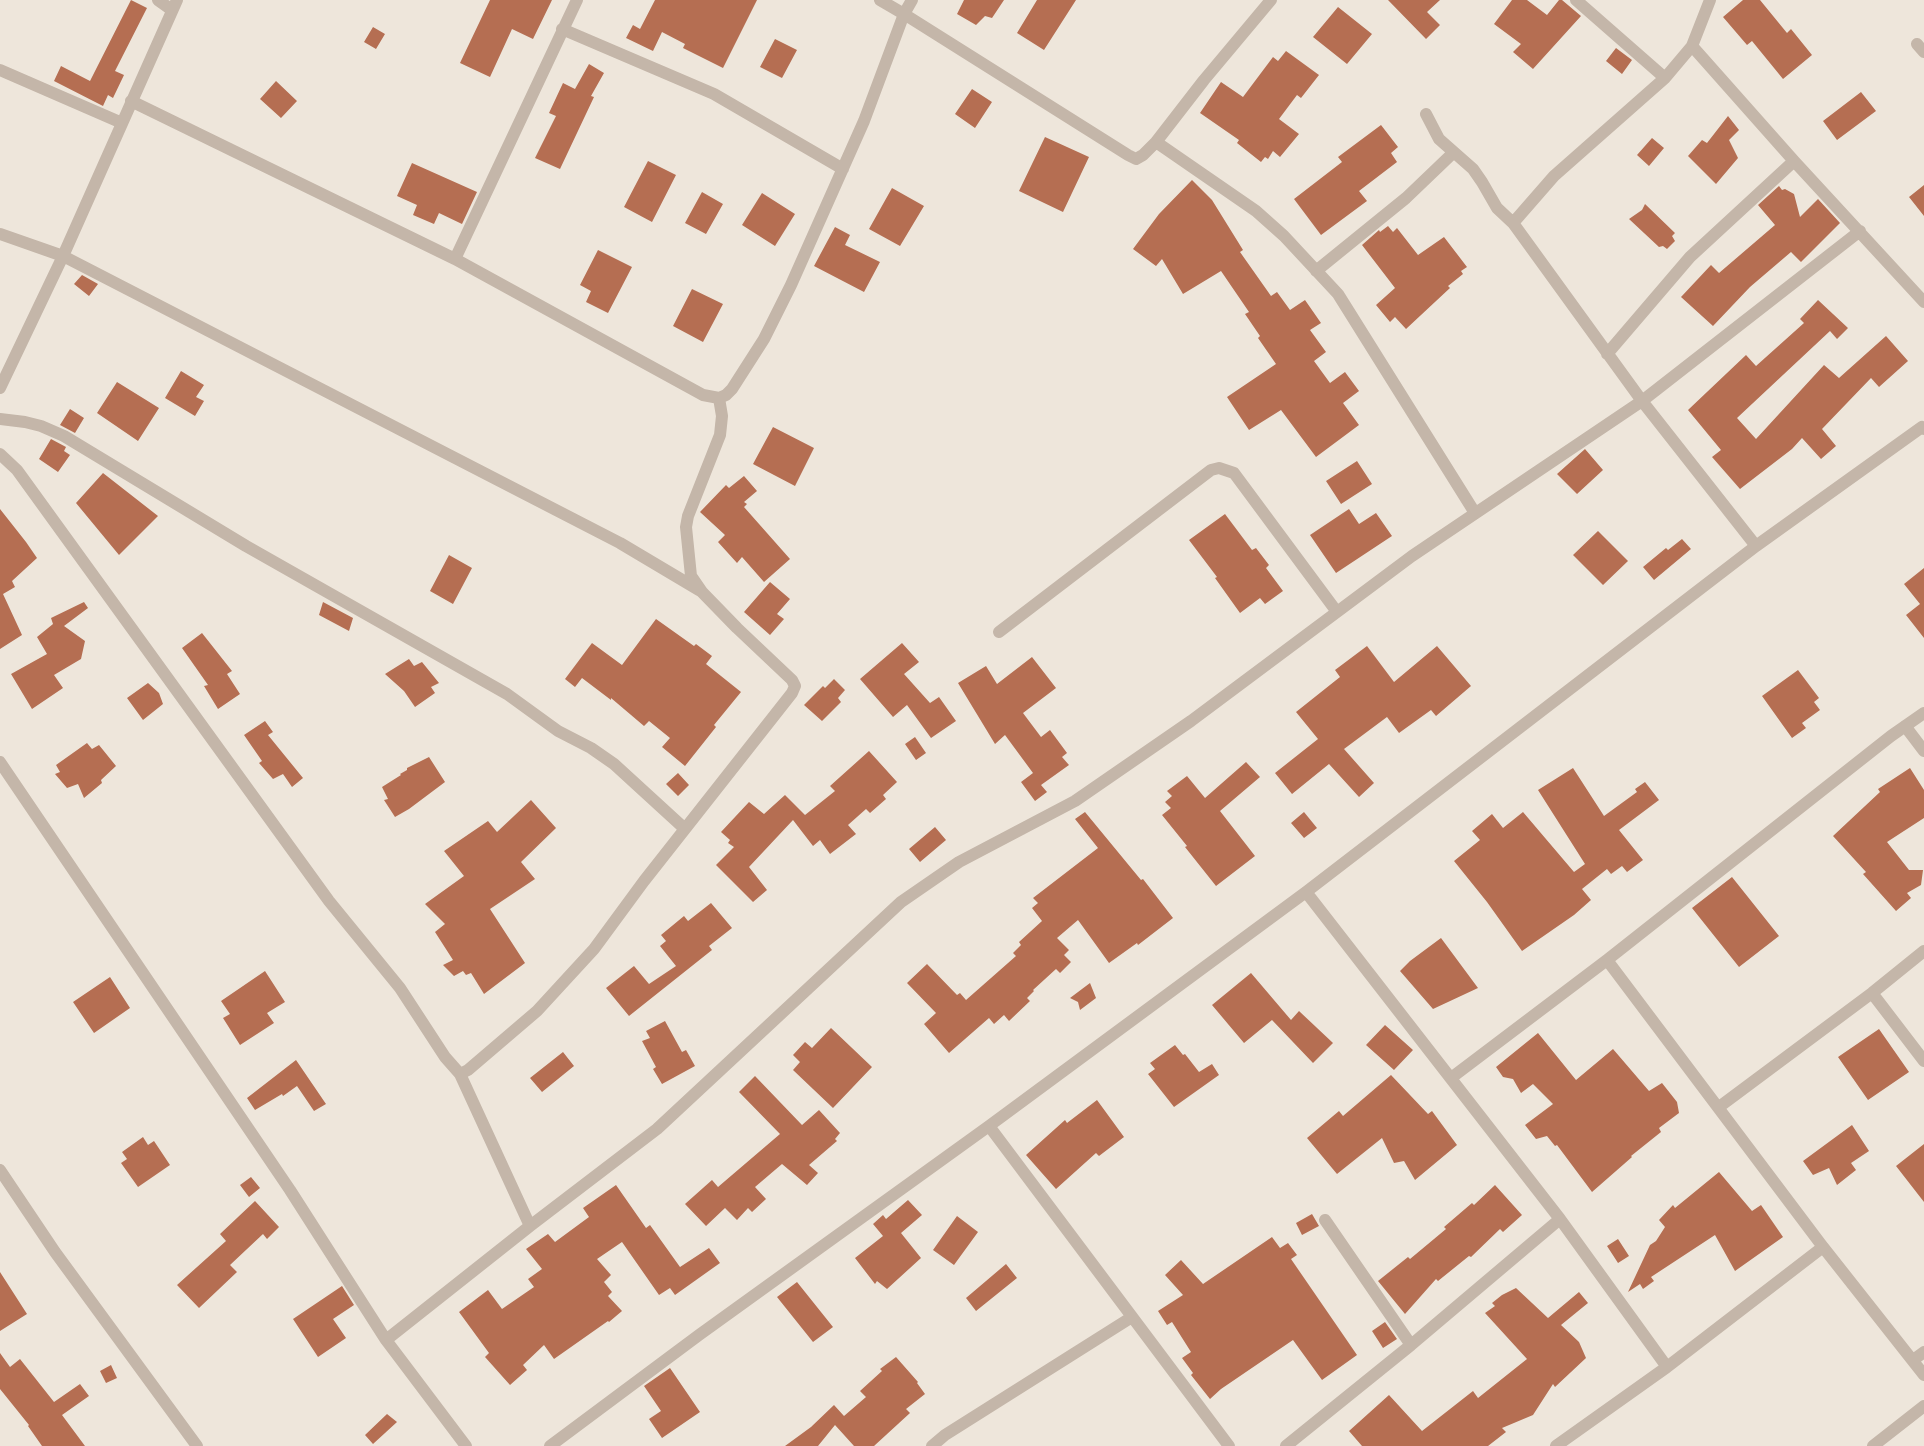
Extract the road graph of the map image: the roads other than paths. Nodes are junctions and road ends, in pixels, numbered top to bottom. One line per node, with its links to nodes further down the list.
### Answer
1 (158, 0): 8 (street)
2 (577, 0): 10 (street)
3 (880, 0): 9 (street)
4 (912, 0): 9 (street)
5 (1272, 0): 17 (street)
6 (1576, 0): 13 (street)
7 (1710, 0): 11 (street)
8 (175, 5): 14 (street)
9 (904, 14): 17 (street); 20 (street)
10 (562, 29): 20 (street); 25 (street)
11 (1692, 46): 13 (street); 19 (street)
12 (0, 70): 16 (street)
13 (1665, 78): 21 (street)
14 (131, 101): 16 (street); 25 (street)
15 (1426, 114): 18 (street)
16 (122, 123): 24 (street)
17 (1156, 142): 26 (street)
18 (1453, 154): 21 (street); 26 (street)
19 (1794, 160): 22 (street); 28 (street)
20 (843, 169): 30 (street)
21 (1513, 223): 28 (street)
22 (1860, 231): 27 (street); 31 (street)
23 (0, 234): 24 (street)
24 (63, 256): 29 (street); 37 (street)
25 (455, 259): 30 (street)
26 (1316, 271): 35 (street)
27 (1924, 302)
28 (1607, 354): 31 (street)
29 (0, 388)
30 (719, 398): 37 (street)
31 (1642, 401): 35 (street); 36 (street)
32 (0, 419): 44 (street)
33 (1923, 427): 36 (street)
34 (0, 454): 50 (street)
35 (1475, 513): 38 (street)
36 (1756, 546): 45 (street)
37 (702, 592): 44 (street)
38 (1337, 612): 39 (street); 57 (street)
39 (999, 632)
40 (1924, 713): 41 (street)
41 (1905, 726): 42 (street); 47 (street)
42 (1924, 751)
43 (0, 762): 60 (street)
44 (686, 829): 50 (street)
45 (1306, 892): 51 (street); 53 (street)
46 (1924, 951): 48 (street)
47 (1607, 960): 51 (street); 52 (street)
48 (1872, 993): 49 (street); 52 (street)
49 (1924, 1061)
50 (460, 1074): 57 (street)
51 (1451, 1078): 55 (street)
52 (1719, 1107): 58 (street)
53 (988, 1126): 59 (street); 69 (street)
54 (0, 1170): 67 (street)
55 (1560, 1219): 61 (street); 64 (street)
56 (1325, 1220): 61 (street)
57 (530, 1226): 60 (street)
58 (1823, 1247): 63 (street); 64 (street)
59 (1132, 1317): 70 (street); 71 (street)
60 (386, 1340): 68 (street)
61 (1411, 1345): 72 (street)
62 (1924, 1352): 63 (street)
63 (1913, 1360): 65 (street)
64 (1666, 1367): 73 (street)
65 (1924, 1375)
66 (1924, 1406): 74 (street)
67 (198, 1446)
68 (466, 1446)
69 (550, 1446)
70 (932, 1446)
71 (1229, 1446)
72 (1286, 1446)
73 (1556, 1446)
74 (1873, 1446)

